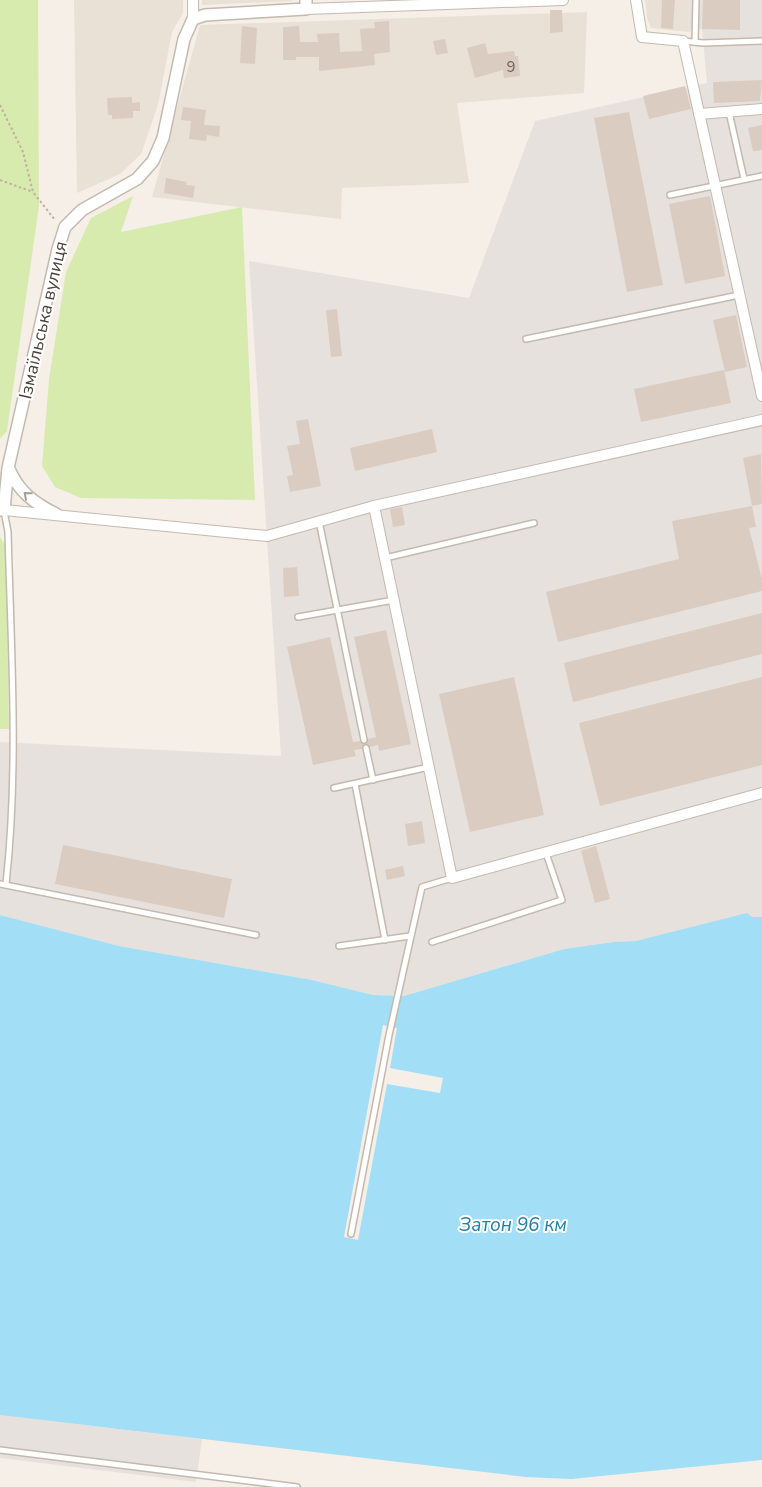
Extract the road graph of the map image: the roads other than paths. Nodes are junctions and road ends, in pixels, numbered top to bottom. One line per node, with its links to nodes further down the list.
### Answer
1 (194, 0): 7 (street, Ізмаїльська вулиця)
2 (563, 0): 5 (street)
3 (636, 0): 8 (street)
4 (696, 0): 9 (lane)
5 (428, 2): 6 (street)
6 (306, 5): 7 (street)
7 (193, 19): 22 (street, Ізмаїльська вулиця)
8 (684, 41): 9 (lane); 13 (street)
9 (695, 42): 10 (lane)
10 (762, 42)
11 (762, 109): 12 (street)
12 (729, 112): 13 (street); 15 (lane)
13 (700, 114): 16 (street)
14 (762, 178): 15 (lane)
15 (744, 180): 16 (lane)
16 (715, 185): 17 (lane); 18 (street)
17 (670, 195)
18 (740, 294): 19 (lane); 20 (street)
19 (526, 340)
20 (762, 396)
21 (762, 420): 24 (street)
22 (8, 468): 23 (street); 25 (street, Ізмаїльська вулиця); 26 (street, one-way to 22)
23 (0, 477)
24 (374, 506): 27 (street); 29 (street)
25 (2, 510): 26 (street); 42 (lane)
26 (56, 514): 27 (street)
27 (319, 522): 31 (lane)
28 (534, 523): 29 (lane)
29 (385, 558): 30 (street)
30 (394, 600): 31 (lane); 35 (street)
31 (338, 610): 32 (lane); 33 (lane)
32 (298, 617)
33 (364, 740)
34 (366, 748): 36 (lane)
35 (429, 767): 36 (lane); 41 (street)
36 (373, 780): 37 (lane)
37 (355, 784): 38 (lane); 45 (lane)
38 (334, 788)
39 (762, 793): 40 (street)
40 (546, 853): 41 (street); 46 (lane)
41 (452, 878): 44 (lane)
42 (3, 884): 43 (lane)
43 (256, 935)
44 (410, 936): 45 (lane); 48 (lane)
45 (385, 940): 47 (lane)
46 (432, 942)
47 (339, 946)
48 (351, 1234)
49 (0, 1450): 50 (lane)
50 (297, 1487)

